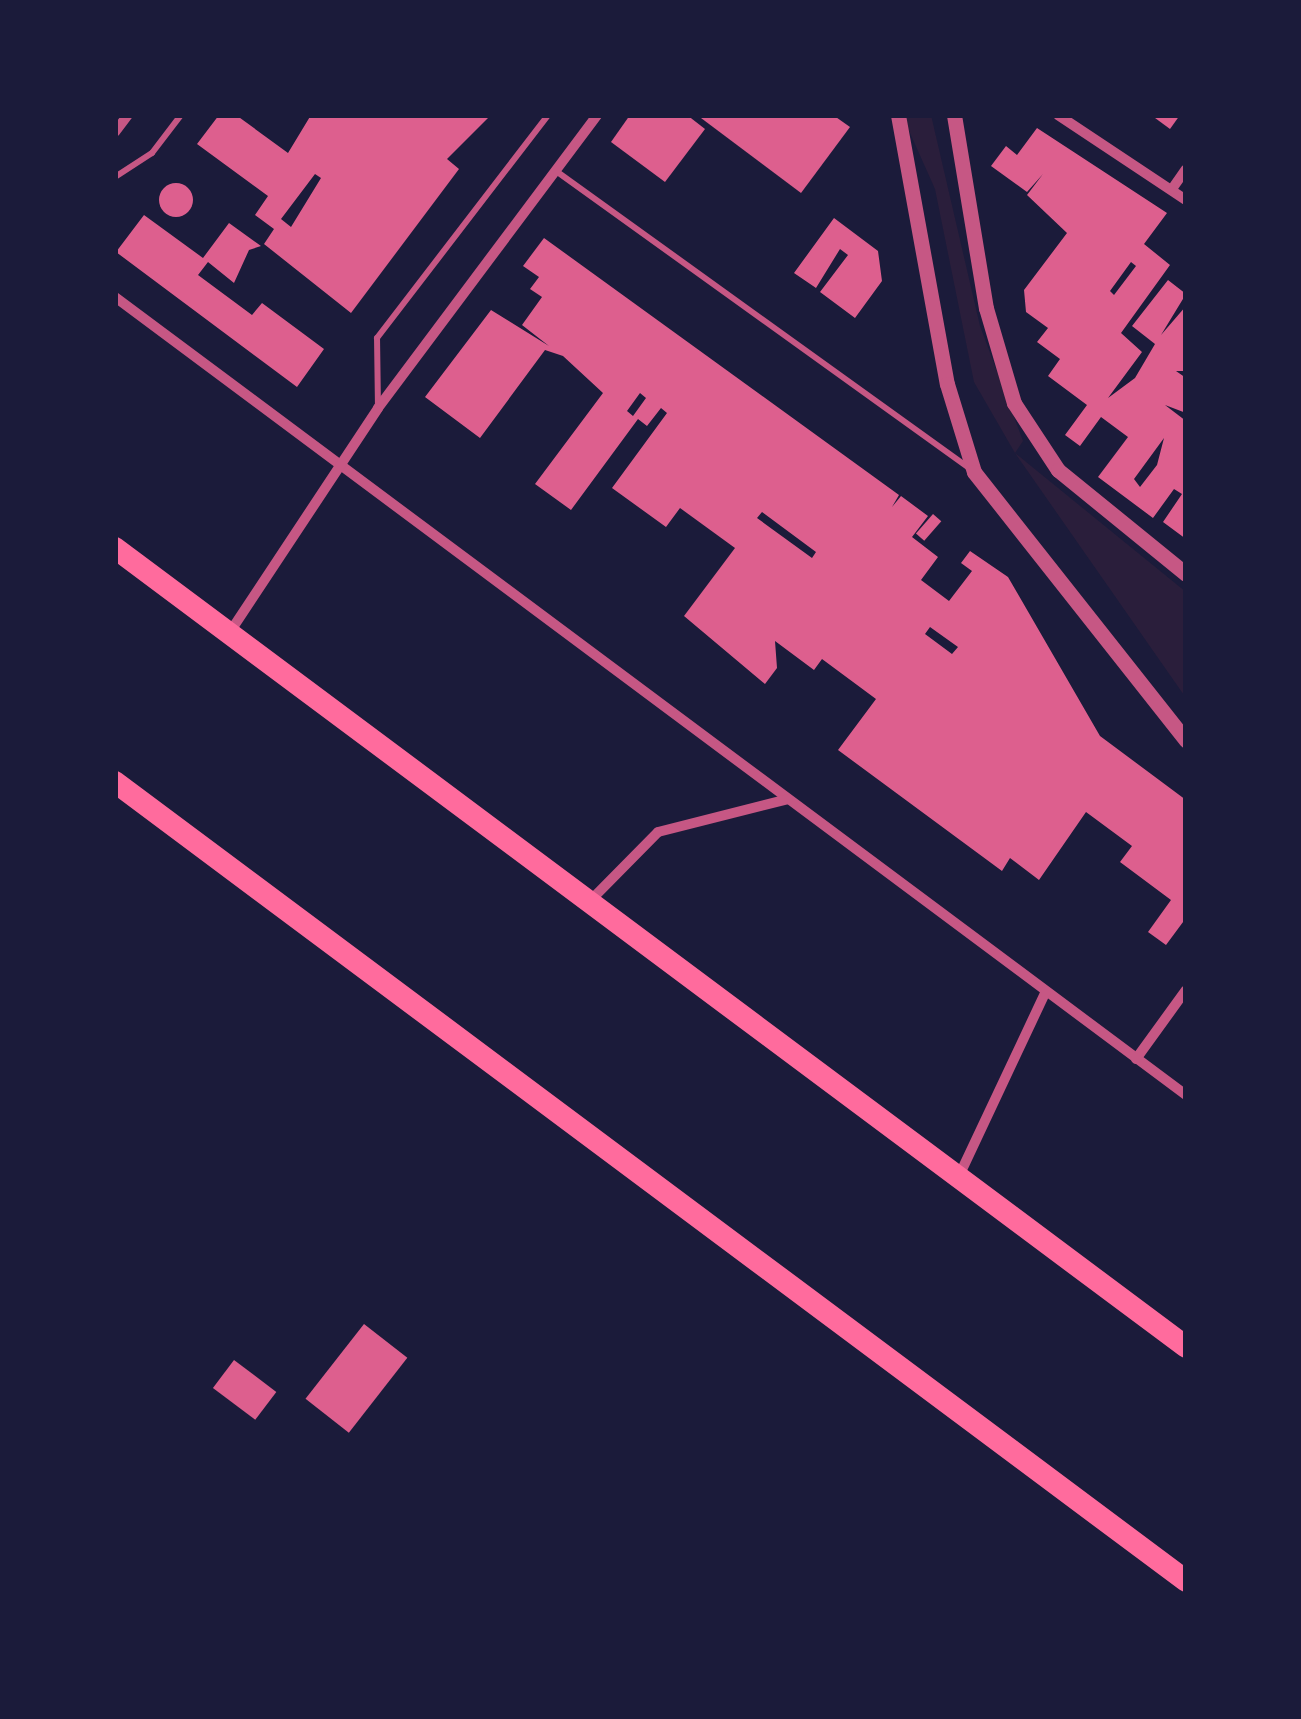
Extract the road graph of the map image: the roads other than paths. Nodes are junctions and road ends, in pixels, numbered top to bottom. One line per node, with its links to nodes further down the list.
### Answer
1 (128, 115): 8 (street)
2 (180, 115): 11 (lane)
3 (548, 115): 15 (lane)
4 (596, 115): 10 (street)
5 (898, 115): 17 (street)
6 (954, 115): 19 (street)
7 (1058, 115): 12 (street)
8 (115, 132)
9 (1186, 169): 12 (street)
10 (556, 171): 15 (street); 17 (lane)
11 (115, 177)
12 (1172, 189): 13 (street)
13 (1186, 200)
14 (115, 297): 16 (street)
15 (378, 408): 16 (street)
16 (340, 464): 20 (street); 23 (street)
17 (974, 472): 21 (street)
18 (115, 548): 20 (highway)
19 (1186, 574)
20 (230, 633): 24 (highway)
21 (1186, 740)
22 (115, 782): 31 (highway)
23 (788, 800): 24 (street); 26 (street)
24 (589, 902): 29 (highway)
25 (1186, 990): 27 (street)
26 (1046, 991): 27 (street); 29 (street)
27 (1136, 1058): 28 (street)
28 (1186, 1095)
29 (958, 1176): 30 (highway)
30 (1186, 1348)
31 (1186, 1581)

